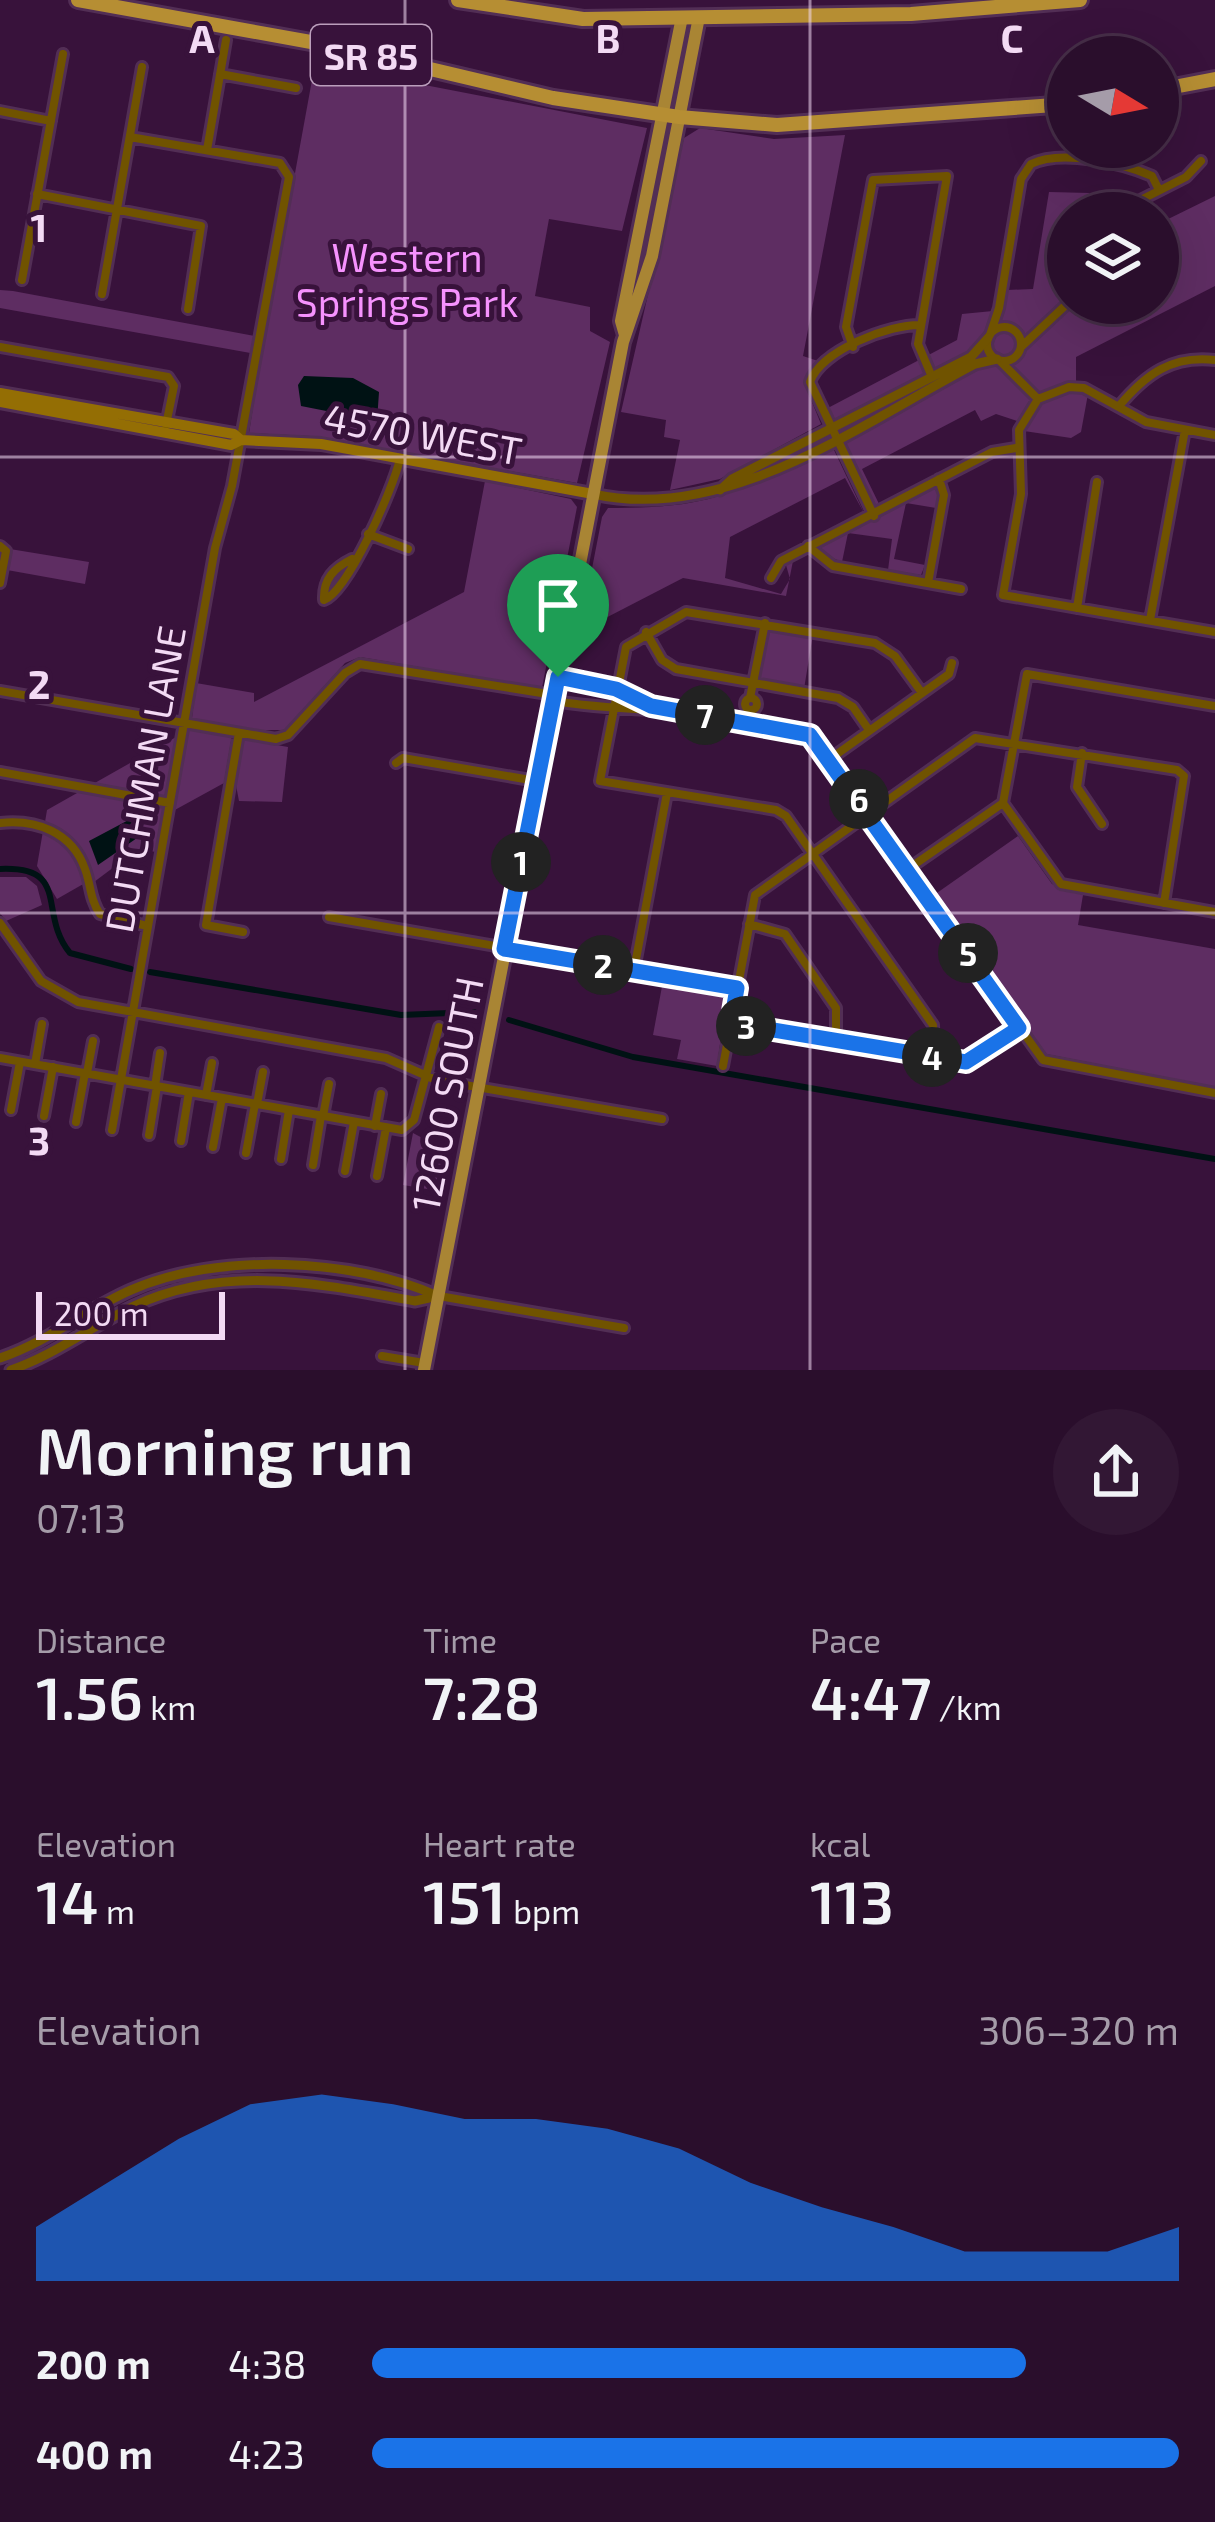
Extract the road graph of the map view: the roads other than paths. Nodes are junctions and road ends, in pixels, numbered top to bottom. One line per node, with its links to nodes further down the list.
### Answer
1 (78, 0): 16 (highway, SR 85)
2 (458, 0): 5 (highway, SR 85)
3 (702, 0): 6 (main road, 12600 SOUTH)
4 (1080, 0): 6 (highway, SR 85)
5 (683, 9): 6 (highway, SR 85); 16 (main road, 12600 SOUTH)
6 (699, 17): 17 (main road, 12600 SOUTH)
7 (226, 40): 10 (street)
8 (63, 54): 18 (street)
9 (142, 67): 19 (street)
10 (220, 74): 13 (street); 20 (street)
11 (1215, 80): 12 (highway)
12 (1179, 86)
13 (296, 88)
14 (1047, 105): 17 (highway, SR 85)
15 (0, 112): 18 (street)
16 (662, 115): 17 (highway, SR 85); 34 (main road, 12600 SOUTH)
17 (680, 117): 34 (main road, 12600 SOUTH)
18 (51, 121): 24 (street)
19 (130, 137): 20 (street, DUTCHMAN LANE); 25 (street)
20 (207, 150): 51 (street, DUTCHMAN LANE)
21 (1201, 160): 22 (street)
22 (1159, 190): 23 (street); 28 (street)
23 (1155, 192)
24 (38, 194): 25 (street); 26 (street)
25 (117, 208): 27 (street); 29 (street)
26 (22, 280)
27 (103, 294)
28 (1000, 308): 32 (street); 35 (street)
29 (188, 310)
30 (1047, 320): 33 (street)
31 (921, 325): 37 (street); 37 (street); 41 (street)
32 (1010, 328): 33 (street); 35 (street); 38 (street)
33 (1036, 329): 38 (street)
34 (625, 335): 56 (main road, 12600 SOUTH)
35 (989, 336): 39 (street); 41 (street)
36 (0, 346): 47 (street)
37 (853, 347): 49 (street)
38 (1019, 351): 39 (street); 42 (street)
39 (998, 360): 42 (street); 49 (street)
40 (1215, 360): 46 (street)
41 (932, 377): 49 (street)
42 (1026, 381): 44 (street)
43 (0, 393): 47 (main road, 4570 WEST)
44 (1038, 399): 46 (street); 52 (street)
45 (0, 402): 47 (main road, 4570 WEST)
46 (1119, 406): 48 (street)
47 (166, 427): 51 (main road, 4570 WEST)
48 (1185, 430): 50 (street); 68 (street)
49 (831, 434): 56 (street); 57 (street)
50 (1215, 435)
51 (241, 440): 53 (main road, 4570 WEST); 83 (street, DUTCHMAN LANE)
52 (1016, 448): 54 (street); 67 (street)
53 (400, 458): 56 (main road, 4570 WEST); 58 (street)
54 (939, 479): 57 (street); 64 (street)
55 (1097, 482): 67 (street)
56 (593, 494): 73 (main road, 12600 SOUTH)
57 (874, 516): 59 (street)
58 (368, 533): 61 (street); 62 (street)
59 (808, 547): 63 (street); 64 (street)
60 (3, 549): 65 (street)
61 (408, 549)
62 (352, 559): 62 (street)
63 (771, 578)
64 (928, 583): 66 (street)
65 (0, 584)
66 (962, 589)
67 (1077, 608): 68 (street)
68 (1150, 620): 71 (street)
69 (764, 623): 70 (street); 74 (street); 77 (street)
70 (646, 632): 74 (street); 75 (street)
71 (1215, 632)
72 (952, 663): 77 (street)
73 (558, 677): 75 (street); 78 (main road, 12600 SOUTH)
74 (754, 683): 82 (street); 84 (street)
75 (616, 689): 79 (street); 81 (street)
76 (0, 691): 83 (street)
77 (922, 693): 84 (street)
78 (554, 698): 81 (street); 85 (street); 91 (main road, 12600 SOUTH)
79 (651, 706): 81 (street); 82 (street)
80 (1215, 706): 86 (street)
81 (612, 711): 92 (street)
82 (748, 722): 88 (street)
83 (185, 723): 85 (street); 93 (street, DUTCHMAN LANE)
84 (869, 730): 88 (street)
85 (239, 733): 106 (street)
86 (1015, 741): 87 (street); 94 (street); 95 (street)
87 (1082, 754): 97 (street); 100 (street)
88 (830, 759): 95 (street)
89 (396, 763): 91 (street)
90 (0, 772): 93 (street)
91 (536, 781): 107 (main road, 12600 SOUTH)
92 (667, 793): 98 (street); 108 (street)
93 (170, 802): 105 (street, DUTCHMAN LANE)
94 (1003, 803): 99 (street); 100 (street)
95 (868, 813): 98 (street); 99 (street)
96 (0, 823): 105 (street)
97 (1102, 824)
98 (812, 853): 104 (street); 118 (street)
99 (908, 869): 114 (street)
100 (1163, 903): 101 (street)
101 (1215, 911)
102 (329, 917): 107 (street)
103 (0, 923): 110 (street)
104 (749, 924): 109 (street); 115 (street)
105 (147, 926): 110 (street, DUTCHMAN LANE)
106 (243, 932)
107 (504, 949): 108 (street); 131 (main road, 12600 SOUTH)
108 (634, 970): 109 (street)
109 (737, 988): 111 (street)
110 (133, 1012): 127 (street); 128 (street, DUTCHMAN LANE)
111 (731, 1023): 115 (street); 123 (street)
112 (42, 1024): 122 (street)
113 (439, 1027): 127 (street)
114 (1019, 1028): 118 (street); 133 (street)
115 (836, 1040): 118 (street)
116 (93, 1041): 126 (street)
117 (160, 1053): 130 (street)
118 (934, 1057)
119 (0, 1058): 120 (street)
120 (20, 1062): 122 (street); 138 (street)
121 (212, 1063): 135 (street)
122 (34, 1064): 124 (street)
123 (722, 1066)
124 (53, 1067): 126 (street); 140 (street)
125 (263, 1072): 137 (street)
126 (86, 1073): 128 (street); 143 (street)
127 (424, 1076): 131 (street); 145 (street)
128 (121, 1079): 130 (street); 146 (street, DUTCHMAN LANE)
129 (329, 1084): 141 (street)
130 (156, 1086): 132 (street); 147 (street)
131 (478, 1087): 142 (street); 155 (main road, 12600 SOUTH)
132 (189, 1092): 135 (street); 148 (street)
133 (1215, 1093)
134 (381, 1094): 145 (street)
135 (206, 1095): 136 (street)
136 (222, 1098): 137 (street); 149 (street)
137 (256, 1104): 139 (street); 150 (street)
138 (11, 1110)
139 (289, 1110): 141 (street); 151 (street)
140 (44, 1116)
141 (322, 1116): 144 (street); 152 (street)
142 (662, 1119)
143 (76, 1122)
144 (354, 1122): 145 (street); 153 (street)
145 (381, 1127): 154 (street)
146 (112, 1130)
147 (148, 1135)
148 (181, 1141)
149 (213, 1147)
150 (246, 1153)
151 (280, 1159)
152 (313, 1165)
153 (345, 1171)
154 (377, 1176)
155 (438, 1296): 156 (street); 157 (street); 160 (street); 161 (main road, 12600 SOUTH)
156 (624, 1328)
157 (26, 1348): 159 (street); 160 (street)
158 (382, 1356): 161 (street)
159 (0, 1358)
160 (32, 1366): 162 (street)
161 (425, 1367)
162 (11, 1370)

